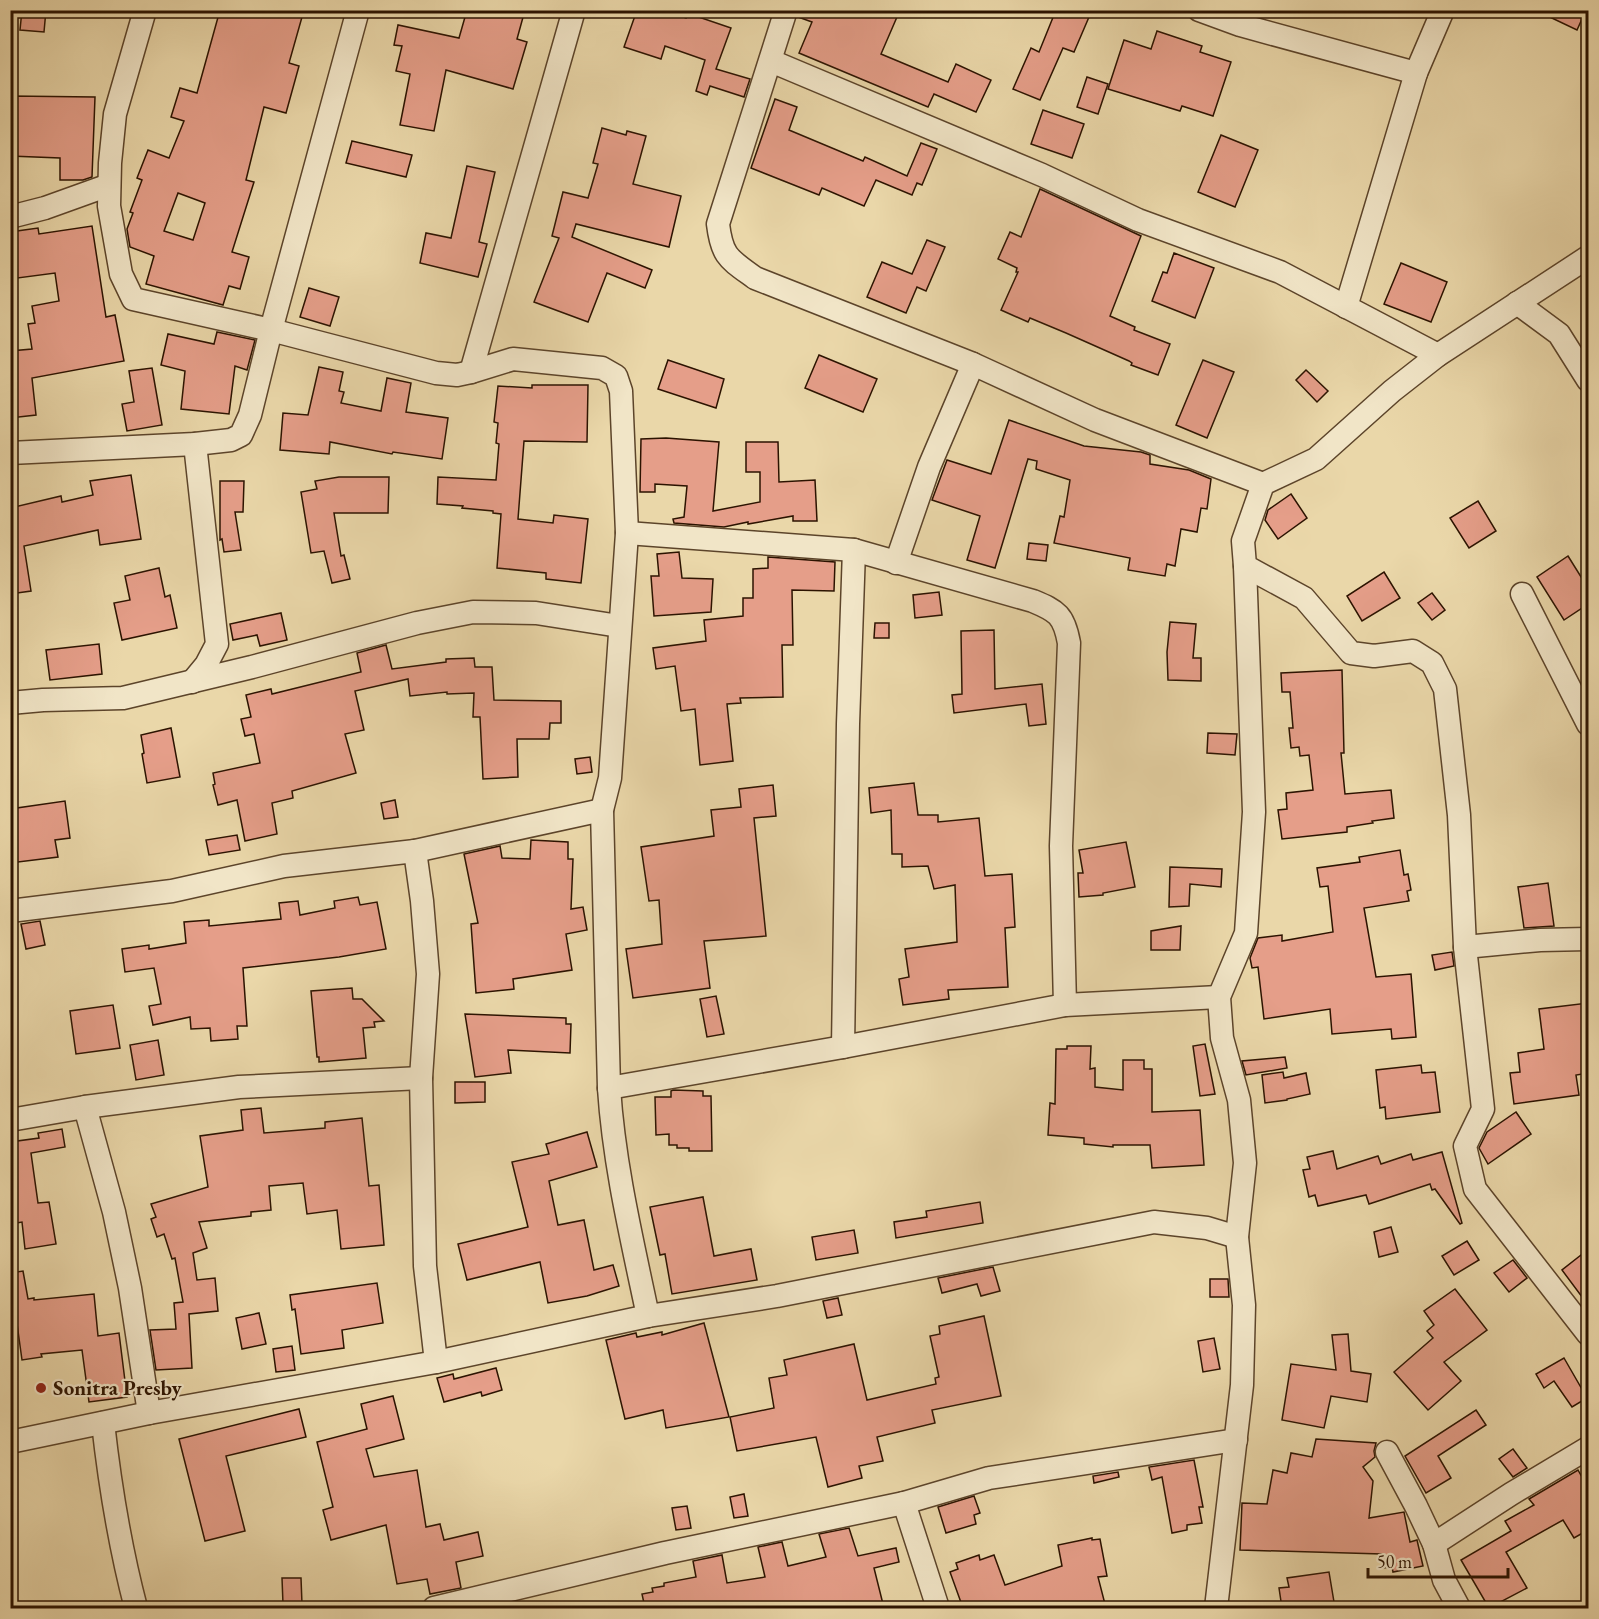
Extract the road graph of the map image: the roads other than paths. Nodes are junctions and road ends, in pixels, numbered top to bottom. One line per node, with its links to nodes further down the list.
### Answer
1 (145, 10): 10 (street)
2 (358, 10): 15 (street)
3 (574, 10): 18 (street)
4 (786, 10): 8 (street)
5 (1199, 10): 7 (street)
6 (1443, 10): 9 (street)
7 (1242, 18): 9 (street)
8 (771, 61): 14 (street); 17 (street)
9 (1416, 73): 14 (street)
10 (109, 185): 11 (street); 15 (street)
11 (10, 217)
12 (1588, 256): 13 (street)
13 (1517, 303): 16 (street); 19 (street)
14 (1346, 306): 16 (street)
15 (271, 330): 18 (street); 20 (street)
16 (1438, 355): 22 (street)
17 (973, 364): 22 (street); 25 (street)
18 (471, 372): 23 (street)
19 (1588, 380)
20 (195, 444): 21 (street); 29 (street)
21 (10, 453)
22 (1263, 484): 26 (street)
23 (627, 533): 24 (street); 28 (street)
24 (854, 550): 25 (street); 41 (street)
25 (896, 563): 40 (street)
26 (1245, 566): 38 (street); 39 (street)
27 (1521, 594): 33 (street)
28 (619, 626): 30 (street); 34 (street)
29 (217, 644): 30 (street); 31 (street)
30 (252, 667): 31 (street)
31 (192, 681): 32 (street)
32 (10, 703)
33 (1588, 724)
34 (602, 810): 35 (street); 43 (street)
35 (415, 851): 36 (street); 42 (street)
36 (10, 911)
37 (1588, 939): 38 (street)
38 (1465, 947): 48 (street)
39 (1219, 997): 40 (street); 46 (street)
40 (1065, 1005): 41 (street)
41 (843, 1047): 43 (street)
42 (421, 1078): 44 (street); 49 (street)
43 (609, 1088): 47 (street)
44 (84, 1107): 45 (street); 50 (street)
45 (10, 1120)
46 (1237, 1237): 47 (street); 52 (street)
47 (648, 1316): 49 (street)
48 (1588, 1334)
49 (436, 1362): 50 (street)
50 (149, 1413): 51 (street)
51 (103, 1423): 53 (street); 58 (street)
52 (1236, 1440): 56 (street); 61 (street)
53 (10, 1442)
54 (1588, 1448): 57 (street)
55 (1386, 1452): 57 (street)
56 (904, 1503): 59 (street); 60 (street)
57 (1434, 1544): 62 (street)
58 (136, 1608)
59 (434, 1608)
60 (938, 1608)
61 (1216, 1608)
62 (1460, 1608)

